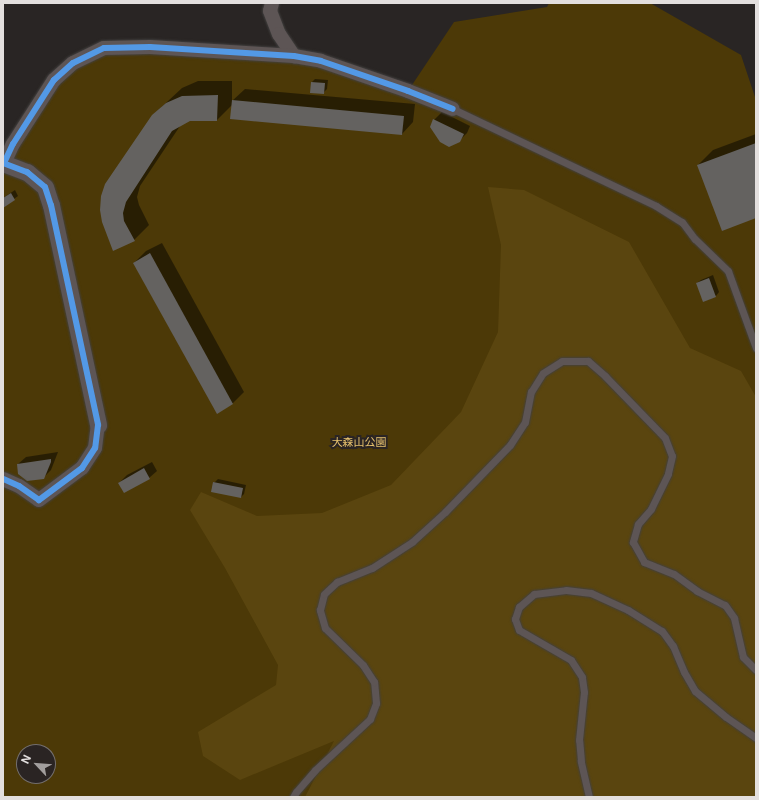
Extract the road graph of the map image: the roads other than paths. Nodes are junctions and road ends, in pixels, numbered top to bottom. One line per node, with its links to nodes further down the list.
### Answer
1 (272, 3): 2 (street)
2 (294, 56): 3 (street); 4 (street)
3 (453, 109): 5 (lane)
4 (3, 163): 6 (street)
5 (756, 348)
6 (98, 424): 7 (street)
7 (3, 479)
8 (756, 670): 10 (lane)
9 (756, 738): 11 (lane)
10 (293, 797)
11 (589, 797)

